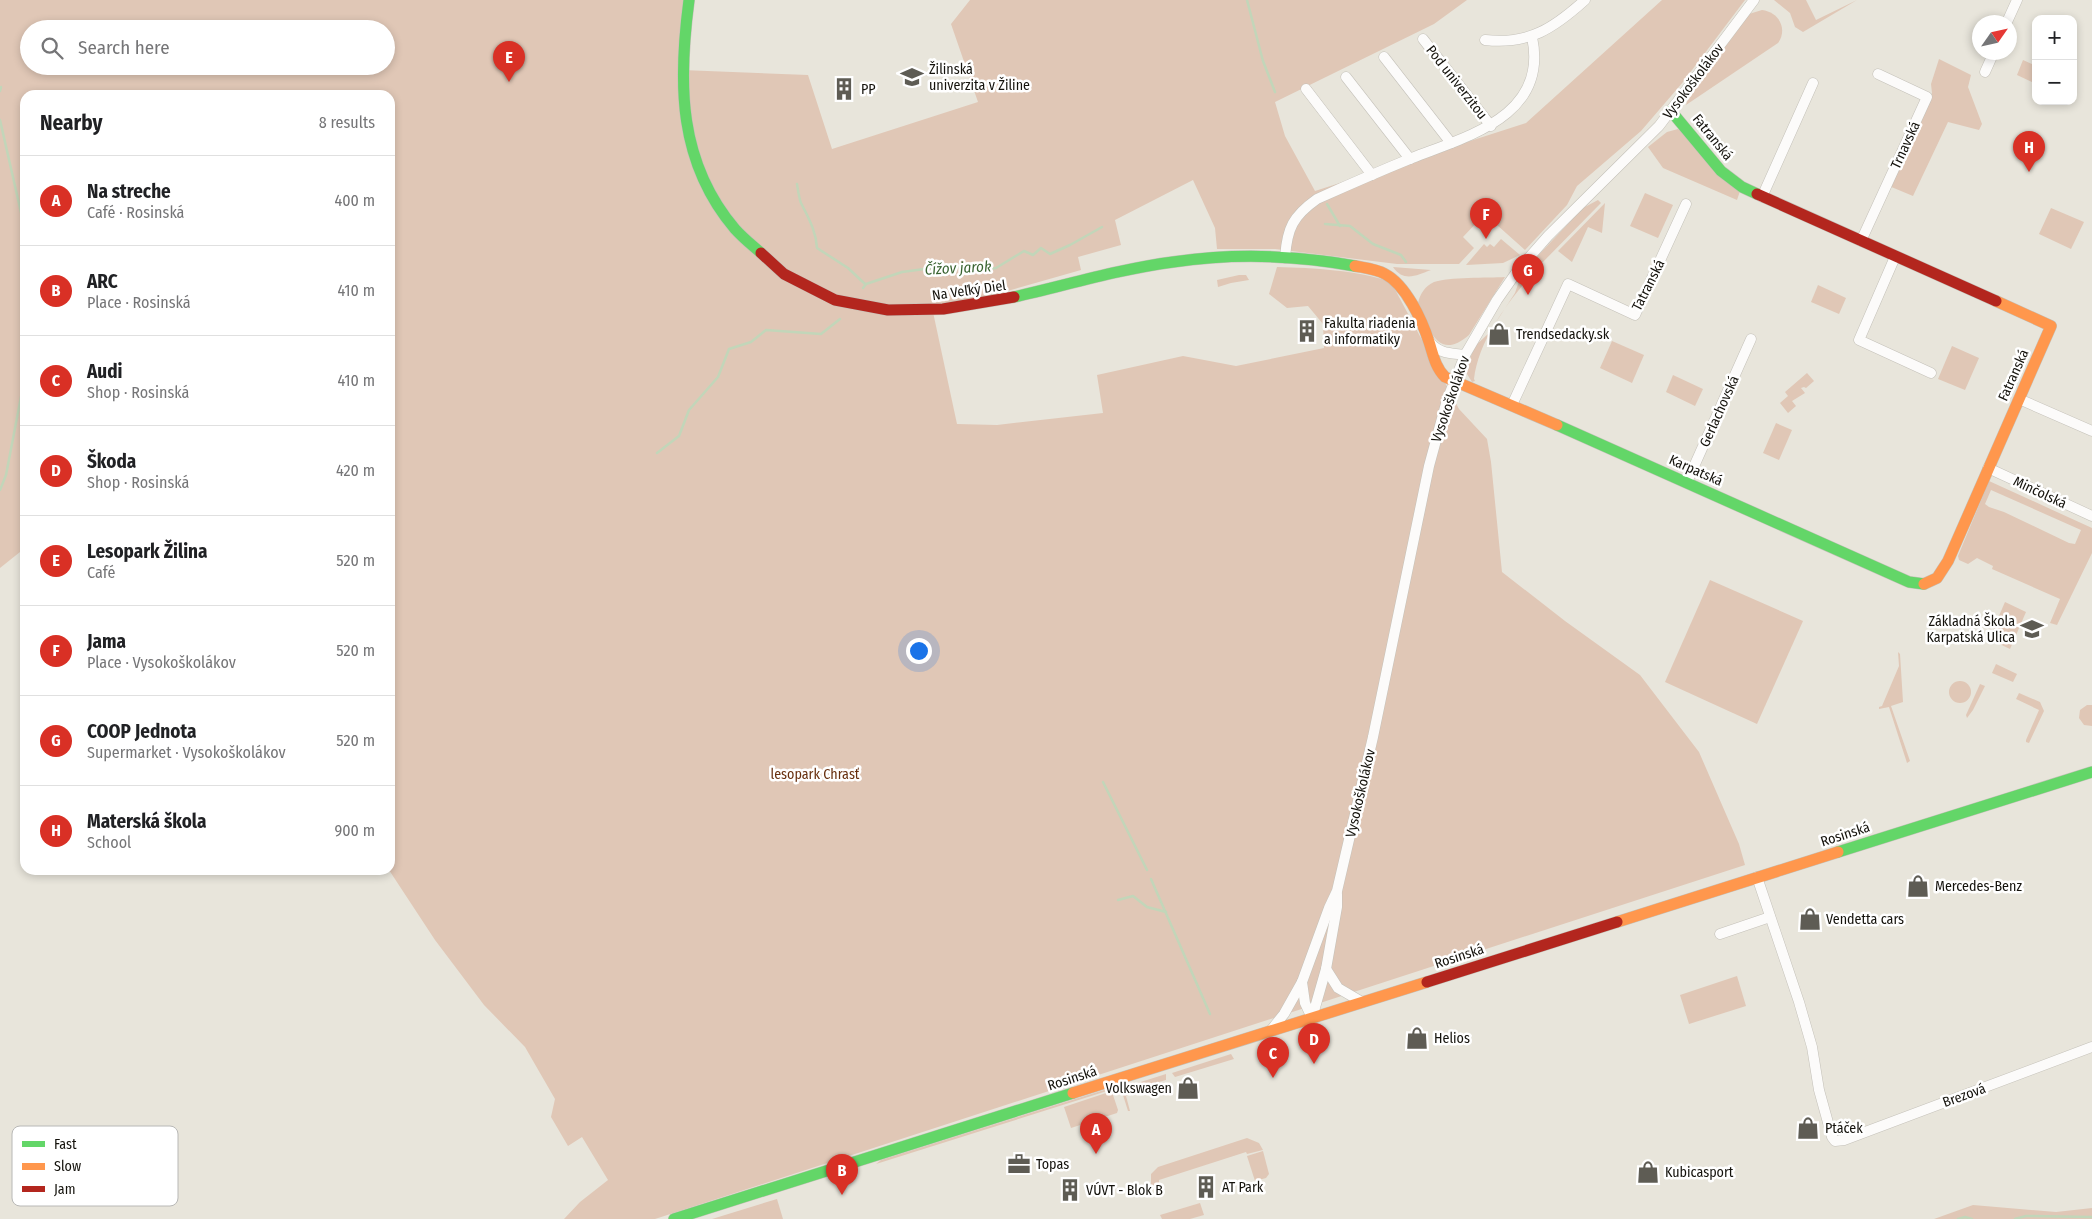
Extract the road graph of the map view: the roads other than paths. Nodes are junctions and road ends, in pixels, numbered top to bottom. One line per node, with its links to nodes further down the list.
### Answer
1 (688, 0): 25 (street, Na Veľký Diel)
2 (1585, 0): 6 (street)
3 (1754, 0): 16 (street, Vysokoškolákov)
4 (2017, 0): 5 (street)
5 (2010, 15)
6 (1532, 37): 8 (street); 17 (street, Pod univerzitou)
7 (1423, 39): 17 (street, Pod univerzitou)
8 (1485, 40)
9 (1384, 57): 18 (street)
10 (1990, 60): 11 (street)
11 (1985, 72)
12 (1878, 74): 23 (street, Trnavská)
13 (1346, 77): 19 (street)
14 (1813, 82): 21 (street)
15 (1306, 89): 20 (street)
16 (1671, 111): 21 (street, Fatranská); 28 (street, Vysokoškolákov)
17 (1491, 126): 18 (street, Pod univerzitou)
18 (1451, 143): 19 (street, Pod univerzitou)
19 (1410, 159): 20 (street, Pod univerzitou)
20 (1372, 174): 25 (street, Pod univerzitou)
21 (1762, 197): 23 (street, Fatranská)
22 (1686, 204): 32 (street, Tatranská)
23 (1861, 241): 24 (street, Fatranská)
24 (1895, 256): 29 (street); 31 (street, Fatranská)
25 (1285, 258): 27 (street, Na Veľký Diel)
26 (1751, 339): 35 (street, Gerlachovská)
27 (1429, 341): 28 (street); 30 (street, Na Veľký Diel)
28 (1465, 355): 30 (street, Vysokoškolákov)
29 (1931, 373)
30 (1454, 381): 32 (street, Karpatská); 40 (street, Vysokoškolákov)
31 (2019, 399): 33 (street); 34 (street, Fatranská)
32 (1512, 405): 35 (street, Karpatská)
33 (2092, 431)
34 (1988, 468): 36 (street, Minčolská); 37 (street, Fatranská)
35 (1687, 482): 37 (street, Karpatská)
36 (2092, 516)
37 (1925, 584)
38 (2092, 772): 39 (street, Rosinská)
39 (1757, 877): 41 (street); 45 (street, Rosinská)
40 (1337, 891): 43 (street, Vysokoškolákov); 44 (street, Vysokoškolákov)
41 (1770, 918): 42 (street); 48 (street, Brezová)
42 (1720, 934)
43 (1326, 969): 45 (street); 46 (street, Vysokoškolákov)
44 (1302, 982): 46 (street); 47 (street, Vysokoškolákov)
45 (1362, 1002): 46 (street, Rosinská)
46 (1312, 1018): 47 (street, Rosinská)
47 (1270, 1031): 49 (street, Rosinská)
48 (2092, 1048)
49 (674, 1219)

